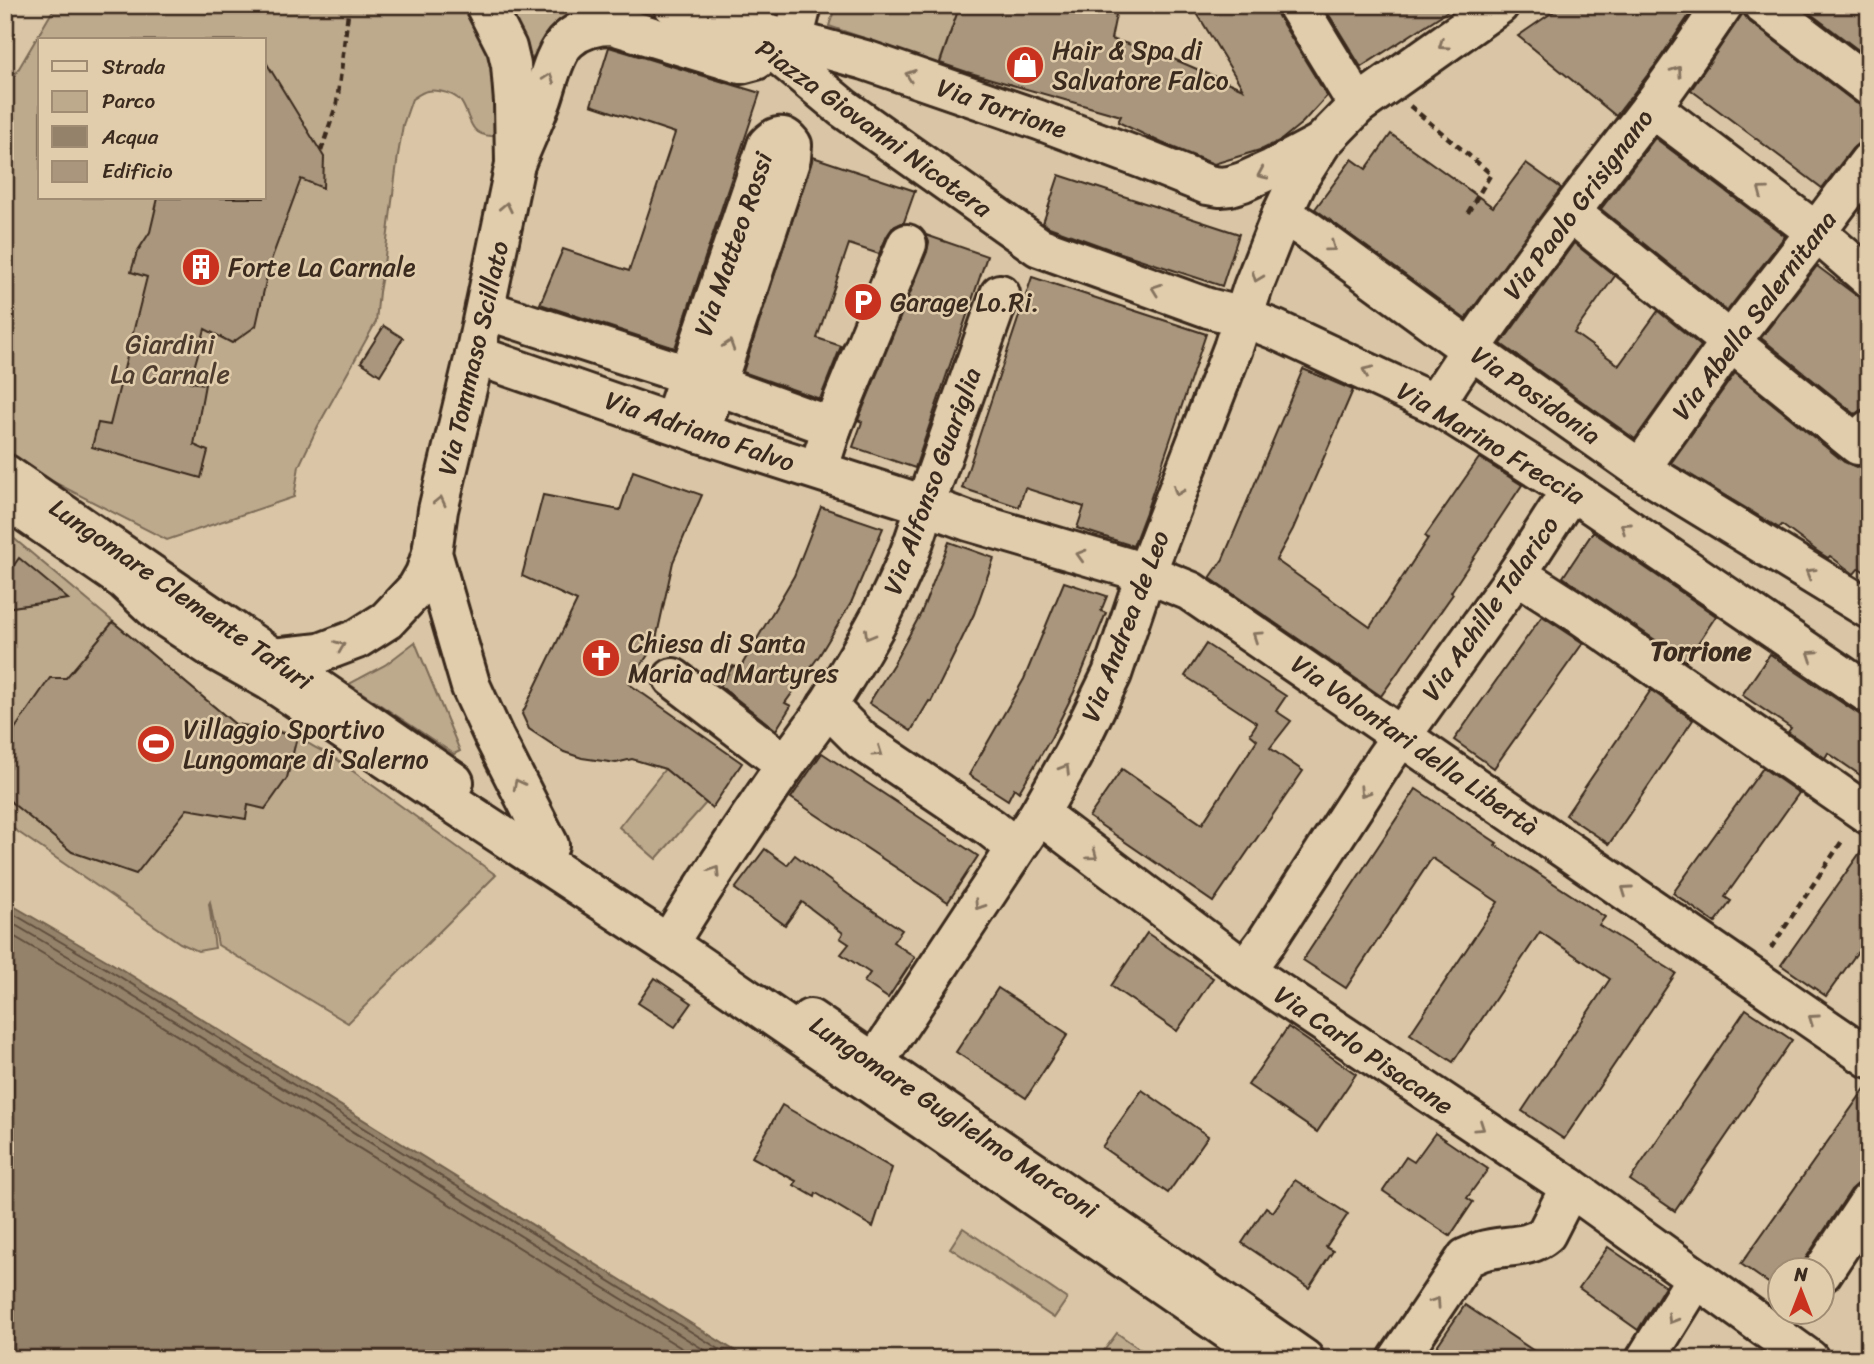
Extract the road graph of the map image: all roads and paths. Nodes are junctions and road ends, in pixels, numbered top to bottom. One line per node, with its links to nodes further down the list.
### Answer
1 (349, 5): 13 (path)
2 (485, 5): 15 (street, Via Tommaso Scillato)
3 (1297, 5): 10 (street)
4 (1499, 5): 10 (street, one-way to 10)
5 (1723, 5): 11 (street, Via Paolo Grisignano, one-way to 5)
6 (1763, 5): 9 (street)
7 (689, 10): 8 (street, Piazza Giovanni Nicotera)
8 (788, 32): 12 (street, Via Torrione, one-way to 8); 15 (street, Via Tommaso Scillato, one-way to 8); 21 (street, Piazza Giovanni Nicotera)
9 (1869, 86)
10 (1372, 95): 12 (street); 18 (path)
11 (1651, 107): 16 (street, Via Paolo Grisignano); 19 (street, one-way to 11)
12 (1322, 142): 17 (street)
13 (320, 151)
14 (1869, 162): 19 (street, Via Abella Salernitana)
15 (515, 164): 24 (street, Via Tommaso Scillato, one-way to 15)
16 (1570, 212): 26 (street); 27 (street, Via Paolo Grisignano)
17 (1282, 214): 25 (street, Via Andrea de Leo, one-way to 25); 27 (street, Via Posidonia, one-way to 27)
18 (1467, 214)
19 (1816, 232): 22 (street); 26 (street, Via Abella Salernitana)
20 (907, 244): 32 (street)
21 (1039, 247): 25 (street, Via Marino Freccia, one-way to 21)
22 (1869, 278)
23 (1000, 294): 39 (street, Via Alfonso Guariglia)
24 (485, 310): 28 (street, Via Tommaso Scillato); 29 (street, Via Adriano Falvo)
25 (1243, 317): 30 (street, Via Marino Freccia, one-way to 25); 41 (street, Via Andrea de Leo, one-way to 41)
26 (1731, 341): 33 (street); 34 (street, Via Abella Salernitana)
27 (1470, 349): 30 (street, Via Paolo Grisignano); 34 (street, Via Posidonia)
28 (475, 355): 31 (street, Via Adriano Falvo); 40 (street, Via Tommaso Scillato, one-way to 28)
29 (701, 380): 29 (street, Via Matteo Rossi, one-way to 29); 31 (street, Via Matteo Rossi); 32 (street, Via Adriano Falvo)
30 (1435, 404): 37 (street, Via Marino Freccia)
31 (686, 427): 35 (street, Via Adriano Falvo)
32 (832, 428): 35 (street)
33 (1869, 430)
34 (1640, 469): 44 (street, Via Posidonia, one-way to 34)
35 (817, 471): 39 (street, Via Adriano Falvo)
36 (5, 474): 45 (street, Lungomare Clemente Tafuri)
37 (1571, 490): 42 (street, Via Achille Talarico); 47 (street, Via Marino Freccia, one-way to 37)
38 (5, 498): 43 (street, Lungomare Clemente Tafuri)
39 (925, 505): 41 (street, Via Volontari della Libertà, one-way to 39); 48 (street, Via Alfonso Guariglia, one-way to 48)
40 (432, 553): 45 (street, Via Tommaso Scillato, one-way to 40); 53 (street, Via Tommaso Scillato, one-way to 40)
41 (1146, 573): 49 (street, Via Volontari della Libertà, one-way to 41); 52 (street, Via Andrea de Leo, one-way to 41)
42 (1517, 574): 49 (street, Via Achille Talarico); 51 (street)
43 (124, 580): 45 (street, Via Tommaso Scillato); 55 (street, Lungomare Clemente Tafuri)
44 (1869, 609)
45 (273, 658): 53 (street, Lungomare Clemente Tafuri)
46 (674, 678): 50 (street)
47 (1869, 694)
48 (827, 706): 50 (street, Via Alfonso Guariglia); 54 (street, one-way to 54)
49 (1402, 735): 58 (street, Via Achille Talarico, one-way to 58); 59 (street, Via Volontari della Libertà, one-way to 49)
50 (785, 764): 56 (street, Via Alfonso Guariglia, one-way to 50)
51 (1865, 813): 57 (path)
52 (1039, 814): 54 (street, Via Andrea de Leo); 58 (street, Via Carlo Pisacane, one-way to 58)
53 (549, 845): 55 (street, Lungomare Clemente Tafuri)
54 (1015, 847): 60 (street, Via Andrea de Leo, one-way to 60)
55 (596, 886): 56 (street, Lungomare Guglielmo Marconi)
56 (673, 936): 60 (street, Lungomare Guglielmo Marconi)
57 (1771, 948)
58 (1245, 970): 61 (street, Via Carlo Pisacane, one-way to 61)
59 (1869, 1058)
60 (869, 1070): 67 (street, Lungomare Guglielmo Marconi); 68 (street, Lungomare Guglielmo Marconi)
61 (1570, 1187): 64 (street, Via Carlo Pisacane); 69 (street, one-way to 61)
62 (1869, 1202): 63 (street)
63 (1833, 1256)
64 (1696, 1278): 65 (street, Via Carlo Pisacane); 70 (street, one-way to 70)
65 (1766, 1314)
66 (1787, 1326): 71 (street, Via Carlo Pisacane)
67 (1270, 1359)
68 (1304, 1359)
69 (1398, 1359)
70 (1646, 1359)
71 (1809, 1359)

